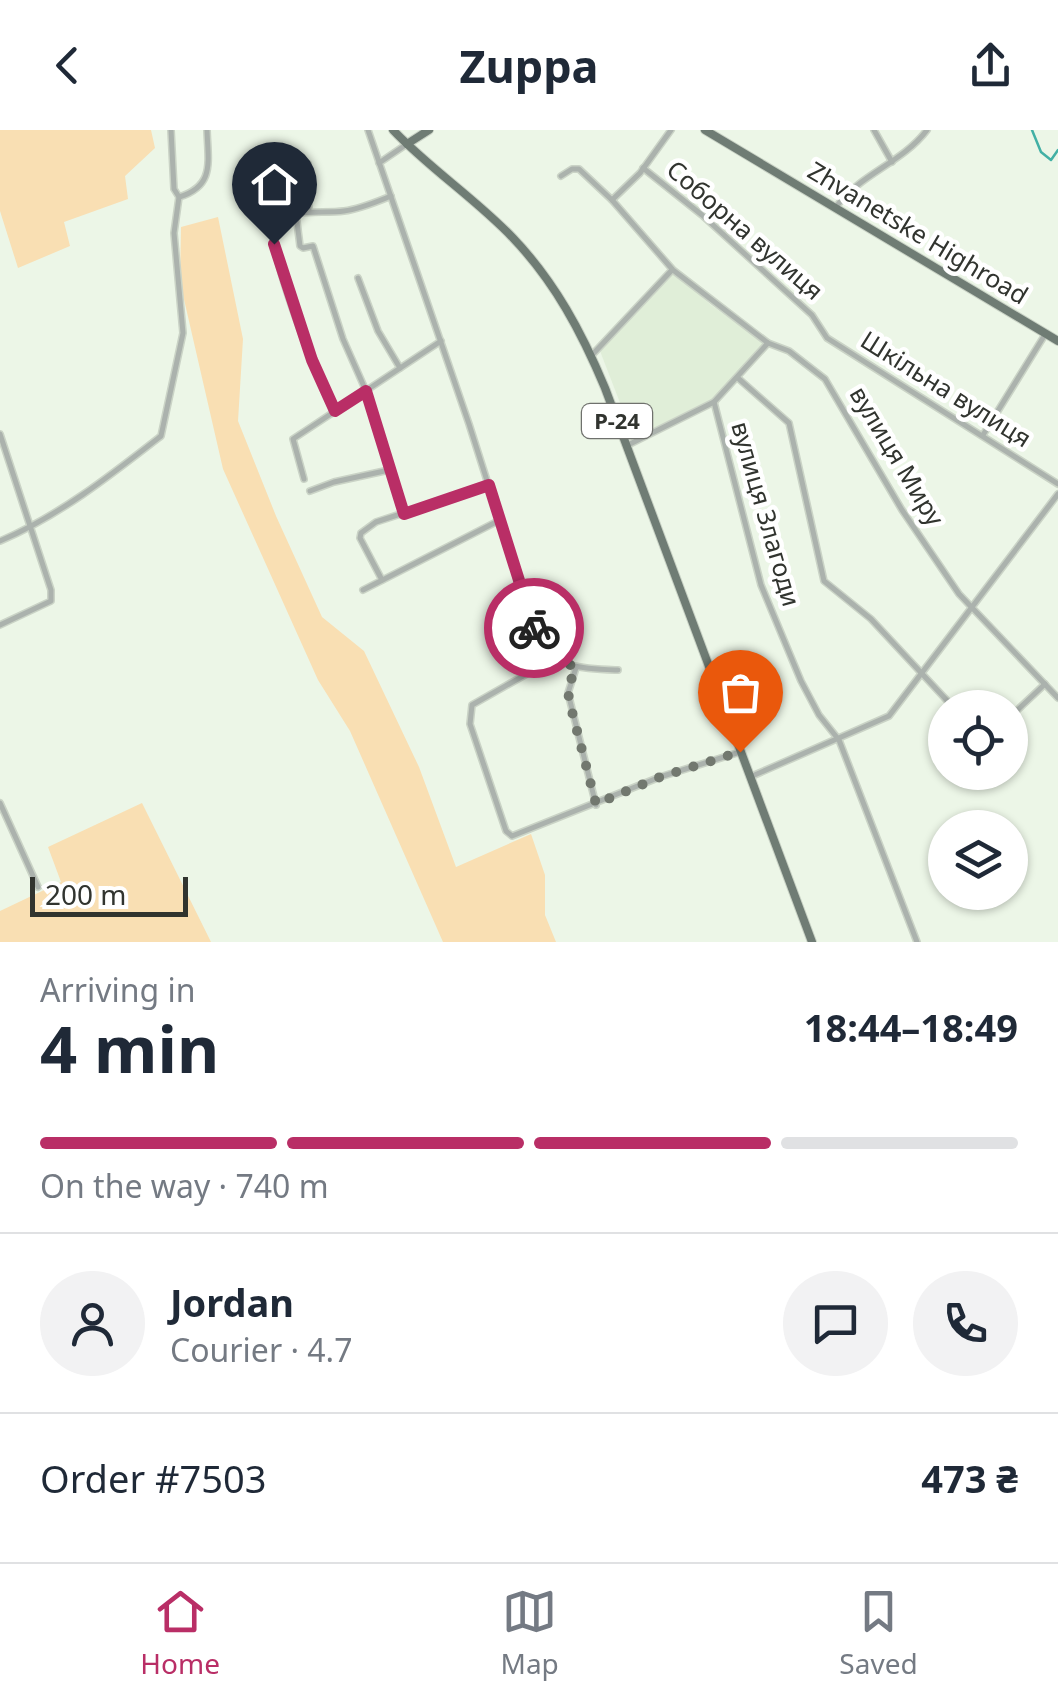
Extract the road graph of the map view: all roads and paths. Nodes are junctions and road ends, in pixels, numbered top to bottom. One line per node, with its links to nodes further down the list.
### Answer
1 (171, 130): 17 (street)
2 (207, 130): 17 (street)
3 (368, 130): 11 (street)
4 (393, 130): 10 (main road, Р-24)
5 (429, 130): 10 (main road)
6 (671, 130): 14 (street, Соборна вулиця)
7 (705, 130): 19 (main road, Zhvanetske Highroad)
8 (874, 130): 12 (street)
9 (927, 130): 12 (street)
10 (408, 144): 11 (street); 29 (main road, Р-24)
11 (379, 163): 16 (street)
12 (893, 163): 19 (street)
13 (308, 164): 20 (street)
14 (643, 168): 18 (street, Соборна вулиця); 24 (street, Соборна вулиця)
15 (562, 176): 18 (street)
16 (392, 196): 20 (street); 27 (street)
17 (179, 197): 46 (street)
18 (612, 200): 22 (street)
19 (836, 207): 25 (main road, Zhvanetske Highroad)
20 (309, 212): 21 (street)
21 (296, 214): 32 (street); 34 (street)
22 (672, 270): 28 (street); 29 (street)
23 (358, 278): 30 (street)
24 (819, 324): 36 (street, Шкільна вулиця)
25 (1046, 333): 26 (main road, Zhvanetske Highroad); 36 (street)
26 (1058, 341)
27 (441, 342): 30 (street); 41 (street)
28 (768, 343): 31 (street, вулиця Злагоди); 50 (street, вулиця Миру)
29 (592, 355): 37 (main road, Р-24)
30 (400, 368): 32 (street)
31 (738, 379): 33 (street, вулиця Злагоди); 55 (street)
32 (366, 391): 34 (street); 38 (street)
33 (714, 402): 37 (street, вулиця Злагоди); 60 (street, вулиця Злагоди)
34 (335, 411): 39 (street)
35 (0, 434): 46 (street)
36 (983, 434): 40 (street, Шкільна вулиця)
37 (626, 446): 61 (main road, Р-24)
38 (390, 470): 42 (street); 44 (street)
39 (304, 479)
40 (1058, 484)
41 (489, 485): 44 (street); 45 (street)
42 (310, 490)
43 (1058, 494): 50 (street)
44 (404, 514): 48 (street)
45 (500, 520): 48 (street); 52 (street)
46 (31, 528): 47 (street); 51 (street)
47 (0, 541)
48 (382, 580): 49 (street)
49 (363, 590)
50 (973, 609): 55 (street); 56 (street, вулиця Миру)
51 (0, 626)
52 (554, 658): 53 (street); 64 (street)
53 (576, 668): 54 (street); 64 (street)
54 (618, 670)
55 (922, 673): 57 (street); 60 (street)
56 (1045, 684): 58 (street, вулиця Миру); 59 (street)
57 (938, 690)
58 (1058, 698)
59 (1028, 700)
60 (839, 740): 62 (street); 67 (street, вулиця Злагоди)
61 (740, 752): 62 (main road, Р-24); 64 (street)
62 (750, 777): 66 (main road, Р-24)
63 (0, 802): 65 (street)
64 (596, 804)
65 (38, 887)
66 (812, 942)
67 (917, 942)

